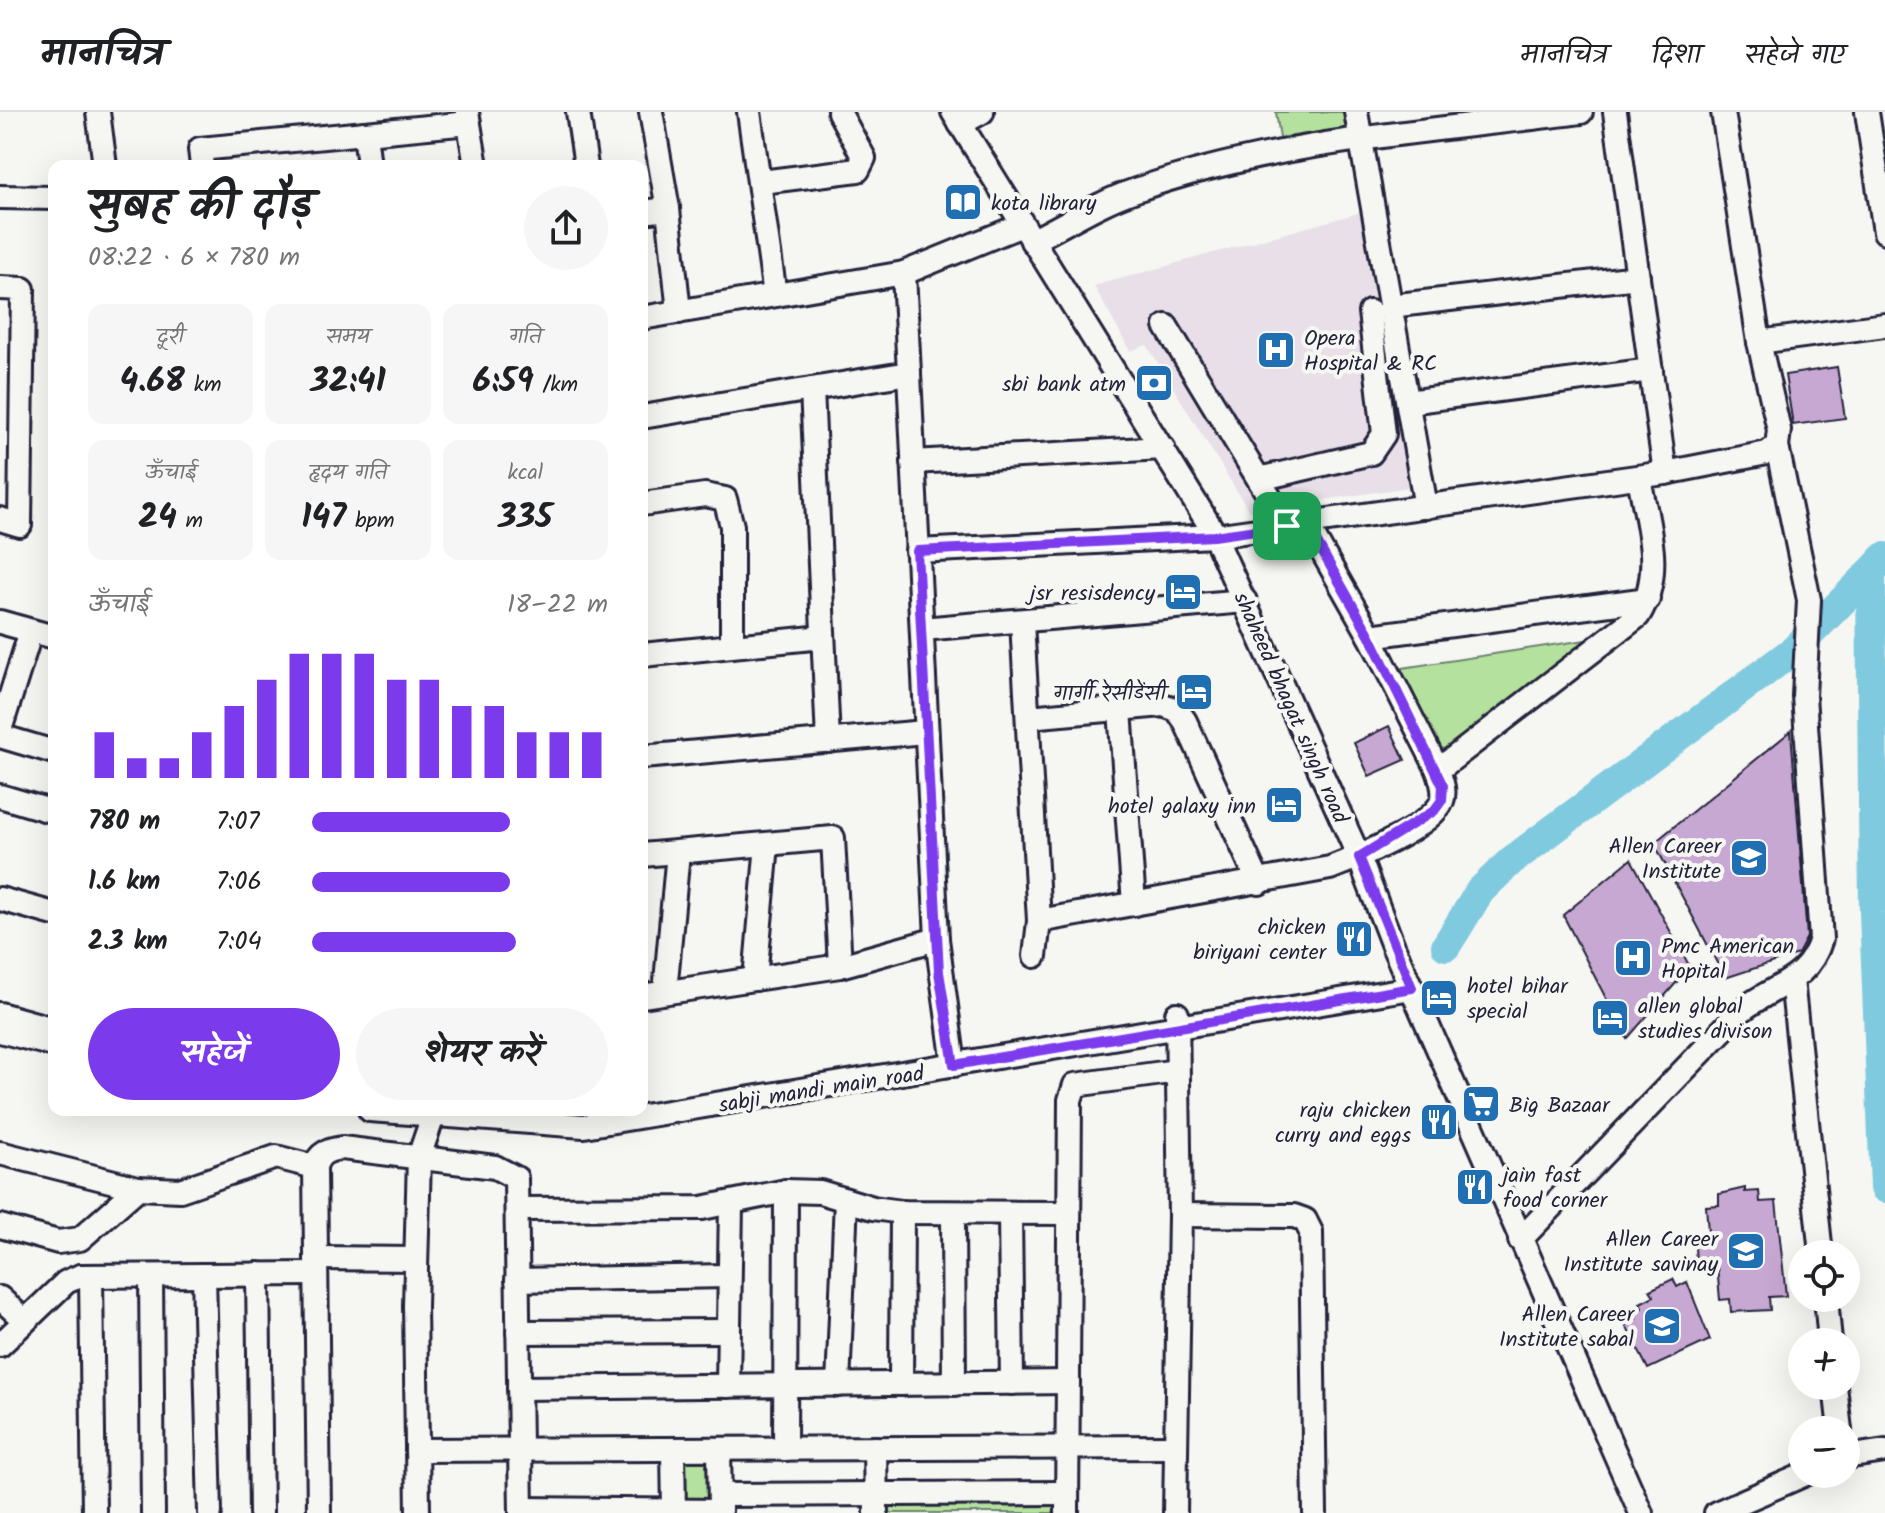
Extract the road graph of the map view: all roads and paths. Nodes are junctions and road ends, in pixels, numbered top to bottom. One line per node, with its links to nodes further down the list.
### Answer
1 (98, 112): 16 (street)
2 (578, 112): 20 (street)
3 (651, 112): 24 (street)
4 (749, 112): 21 (street)
5 (839, 112): 21 (street)
6 (982, 112): 13 (street)
7 (1356, 112): 15 (street)
8 (1581, 112): 15 (street)
9 (1615, 112): 29 (street)
10 (1723, 112): 37 (street)
11 (1867, 112): 26 (street)
12 (468, 118): 14 (street); 19 (street)
13 (956, 118): 27 (street, shaheed bhagat singh road)
14 (365, 133): 17 (street); 18 (street)
15 (1361, 140): 27 (street); 32 (street)
16 (104, 160)
17 (201, 160)
18 (368, 160)
19 (475, 160)
20 (585, 160)
21 (761, 182): 31 (street)
22 (0, 197): 23 (street)
23 (48, 198)
24 (668, 209): 25 (street); 33 (street)
25 (648, 211)
26 (1885, 232)
27 (1027, 233): 28 (street); 44 (street, shaheed bhagat singh road)
28 (904, 273): 31 (street); 39 (street)
29 (1638, 277): 32 (street); 38 (street)
30 (0, 288): 51 (street)
31 (775, 295): 33 (street)
32 (1380, 309): 41 (street); 48 (street)
33 (679, 312): 34 (street)
34 (648, 317)
35 (1885, 325): 37 (street)
36 (1166, 326): 48 (street)
37 (1759, 342): 43 (street)
38 (1651, 370): 41 (street); 46 (street)
39 (909, 373): 40 (street); 45 (street)
40 (812, 389): 42 (street); 63 (street)
41 (1408, 402): 50 (street)
42 (648, 416)
43 (1777, 446): 46 (street); 91 (street)
44 (1163, 448): 45 (street); 53 (street, shaheed bhagat singh road)
45 (913, 462): 54 (street)
46 (1665, 473): 47 (street)
47 (1639, 477): 50 (street); 55 (street)
48 (1259, 479): 52 (street)
49 (648, 503): 64 (street)
50 (1426, 507): 52 (street)
51 (0, 519)
52 (1297, 524): 53 (street); 62 (street)
53 (1214, 536): 54 (street); 56 (street, shaheed bhagat singh road)
54 (917, 551): 59 (street)
55 (1648, 599): 62 (street); 74 (street)
56 (1245, 601): 58 (street); 80 (street, shaheed bhagat singh road)
57 (0, 622): 60 (street)
58 (1022, 622): 59 (street); 67 (street)
59 (922, 629): 69 (street)
60 (31, 631): 61 (street); 68 (street)
61 (48, 635)
62 (1370, 636): 74 (street)
63 (823, 637): 64 (street); 71 (street)
64 (732, 645): 65 (street)
65 (648, 654)
66 (1120, 710): 67 (street); 81 (street); 83 (street)
67 (1028, 717): 85 (street)
68 (0, 730)
69 (925, 732): 71 (street); 86 (street)
70 (0, 736): 72 (street)
71 (828, 741): 73 (street)
72 (48, 750)
73 (648, 756)
74 (1438, 770): 80 (street)
75 (0, 796): 76 (street)
76 (48, 810)
77 (767, 844): 78 (street); 88 (street); 89 (street)
78 (678, 852): 79 (street); 92 (street)
79 (648, 854)
80 (1359, 857): 81 (street); 90 (street, shaheed bhagat singh road)
81 (1259, 883): 83 (street)
82 (0, 899): 84 (street)
83 (1134, 904): 85 (street)
84 (48, 912)
85 (1039, 921): 87 (street)
86 (937, 939): 88 (street); 99 (street)
87 (1035, 956)
88 (840, 966): 89 (street)
89 (755, 979): 92 (street)
90 (1409, 981): 95 (street, sabji mandi main road); 120 (street, shaheed bhagat singh road)
91 (1792, 989): 120 (street); 121 (street)
92 (665, 992): 93 (street)
93 (648, 995)
94 (0, 1014): 96 (street)
95 (1177, 1020): 99 (street, sabji mandi main road); 100 (street)
96 (48, 1027)
97 (0, 1031): 98 (street)
98 (48, 1043)
99 (954, 1058): 101 (street); 102 (street, sabji mandi main road)
100 (1177, 1071): 115 (street); 118 (street)
101 (648, 1102)
102 (648, 1114)
103 (432, 1116): 107 (street)
104 (562, 1116): 105 (street, sabji mandi main road)
105 (638, 1116)
106 (0, 1153): 109 (street)
107 (419, 1157): 108 (street); 113 (street); 122 (street)
108 (315, 1167): 109 (street); 123 (street)
109 (138, 1188): 119 (street)
110 (786, 1191): 111 (street); 112 (street); 141 (street)
111 (846, 1200): 114 (street); 139 (street)
112 (731, 1204): 113 (street); 128 (street)
113 (519, 1209): 129 (street)
114 (902, 1212): 117 (street); 137 (street)
115 (1069, 1213): 116 (street); 135 (street)
116 (1010, 1214): 117 (street); 136 (street)
117 (953, 1215): 138 (street)
118 (1180, 1215): 144 (street); 164 (street)
119 (0, 1226)
120 (1520, 1240): 165 (street, shaheed bhagat singh road)
121 (1819, 1240)
122 (416, 1259): 123 (street); 149 (street)
123 (316, 1266): 124 (street); 161 (street)
124 (258, 1274): 125 (street); 160 (street)
125 (204, 1275): 127 (street); 159 (street)
126 (91, 1276): 127 (street); 131 (street); 157 (street)
127 (151, 1276): 158 (street)
128 (727, 1276): 129 (street); 132 (street)
129 (517, 1280): 133 (street)
130 (0, 1298): 131 (street)
131 (25, 1321): 134 (street)
132 (728, 1331): 133 (street); 140 (street)
133 (518, 1332): 142 (street)
134 (0, 1345)
135 (1068, 1382): 136 (street); 143 (street)
136 (1012, 1383): 138 (street)
137 (901, 1384): 138 (street); 139 (street)
138 (954, 1384)
139 (838, 1385): 141 (street)
140 (728, 1386): 141 (street); 142 (street)
141 (785, 1386): 148 (street)
142 (519, 1388): 150 (street)
143 (1068, 1447): 144 (street); 145 (street); 152 (street)
144 (1175, 1447): 163 (street)
145 (875, 1448): 148 (street); 153 (street)
146 (673, 1449): 147 (street); 150 (street); 156 (street)
147 (719, 1449): 148 (street); 154 (street)
148 (785, 1449)
149 (417, 1450): 150 (street); 162 (street)
150 (520, 1450): 155 (street)
151 (1788, 1482): 166 (street)
152 (1067, 1503): 153 (street)
153 (876, 1505): 154 (street)
154 (720, 1506): 156 (street)
155 (521, 1511): 156 (street)
156 (674, 1511)
157 (94, 1513)
158 (153, 1513)
159 (210, 1513)
160 (261, 1513)
161 (319, 1513)
162 (418, 1513)
163 (1175, 1513)
164 (1315, 1513)
165 (1641, 1513)
166 (1716, 1513)

